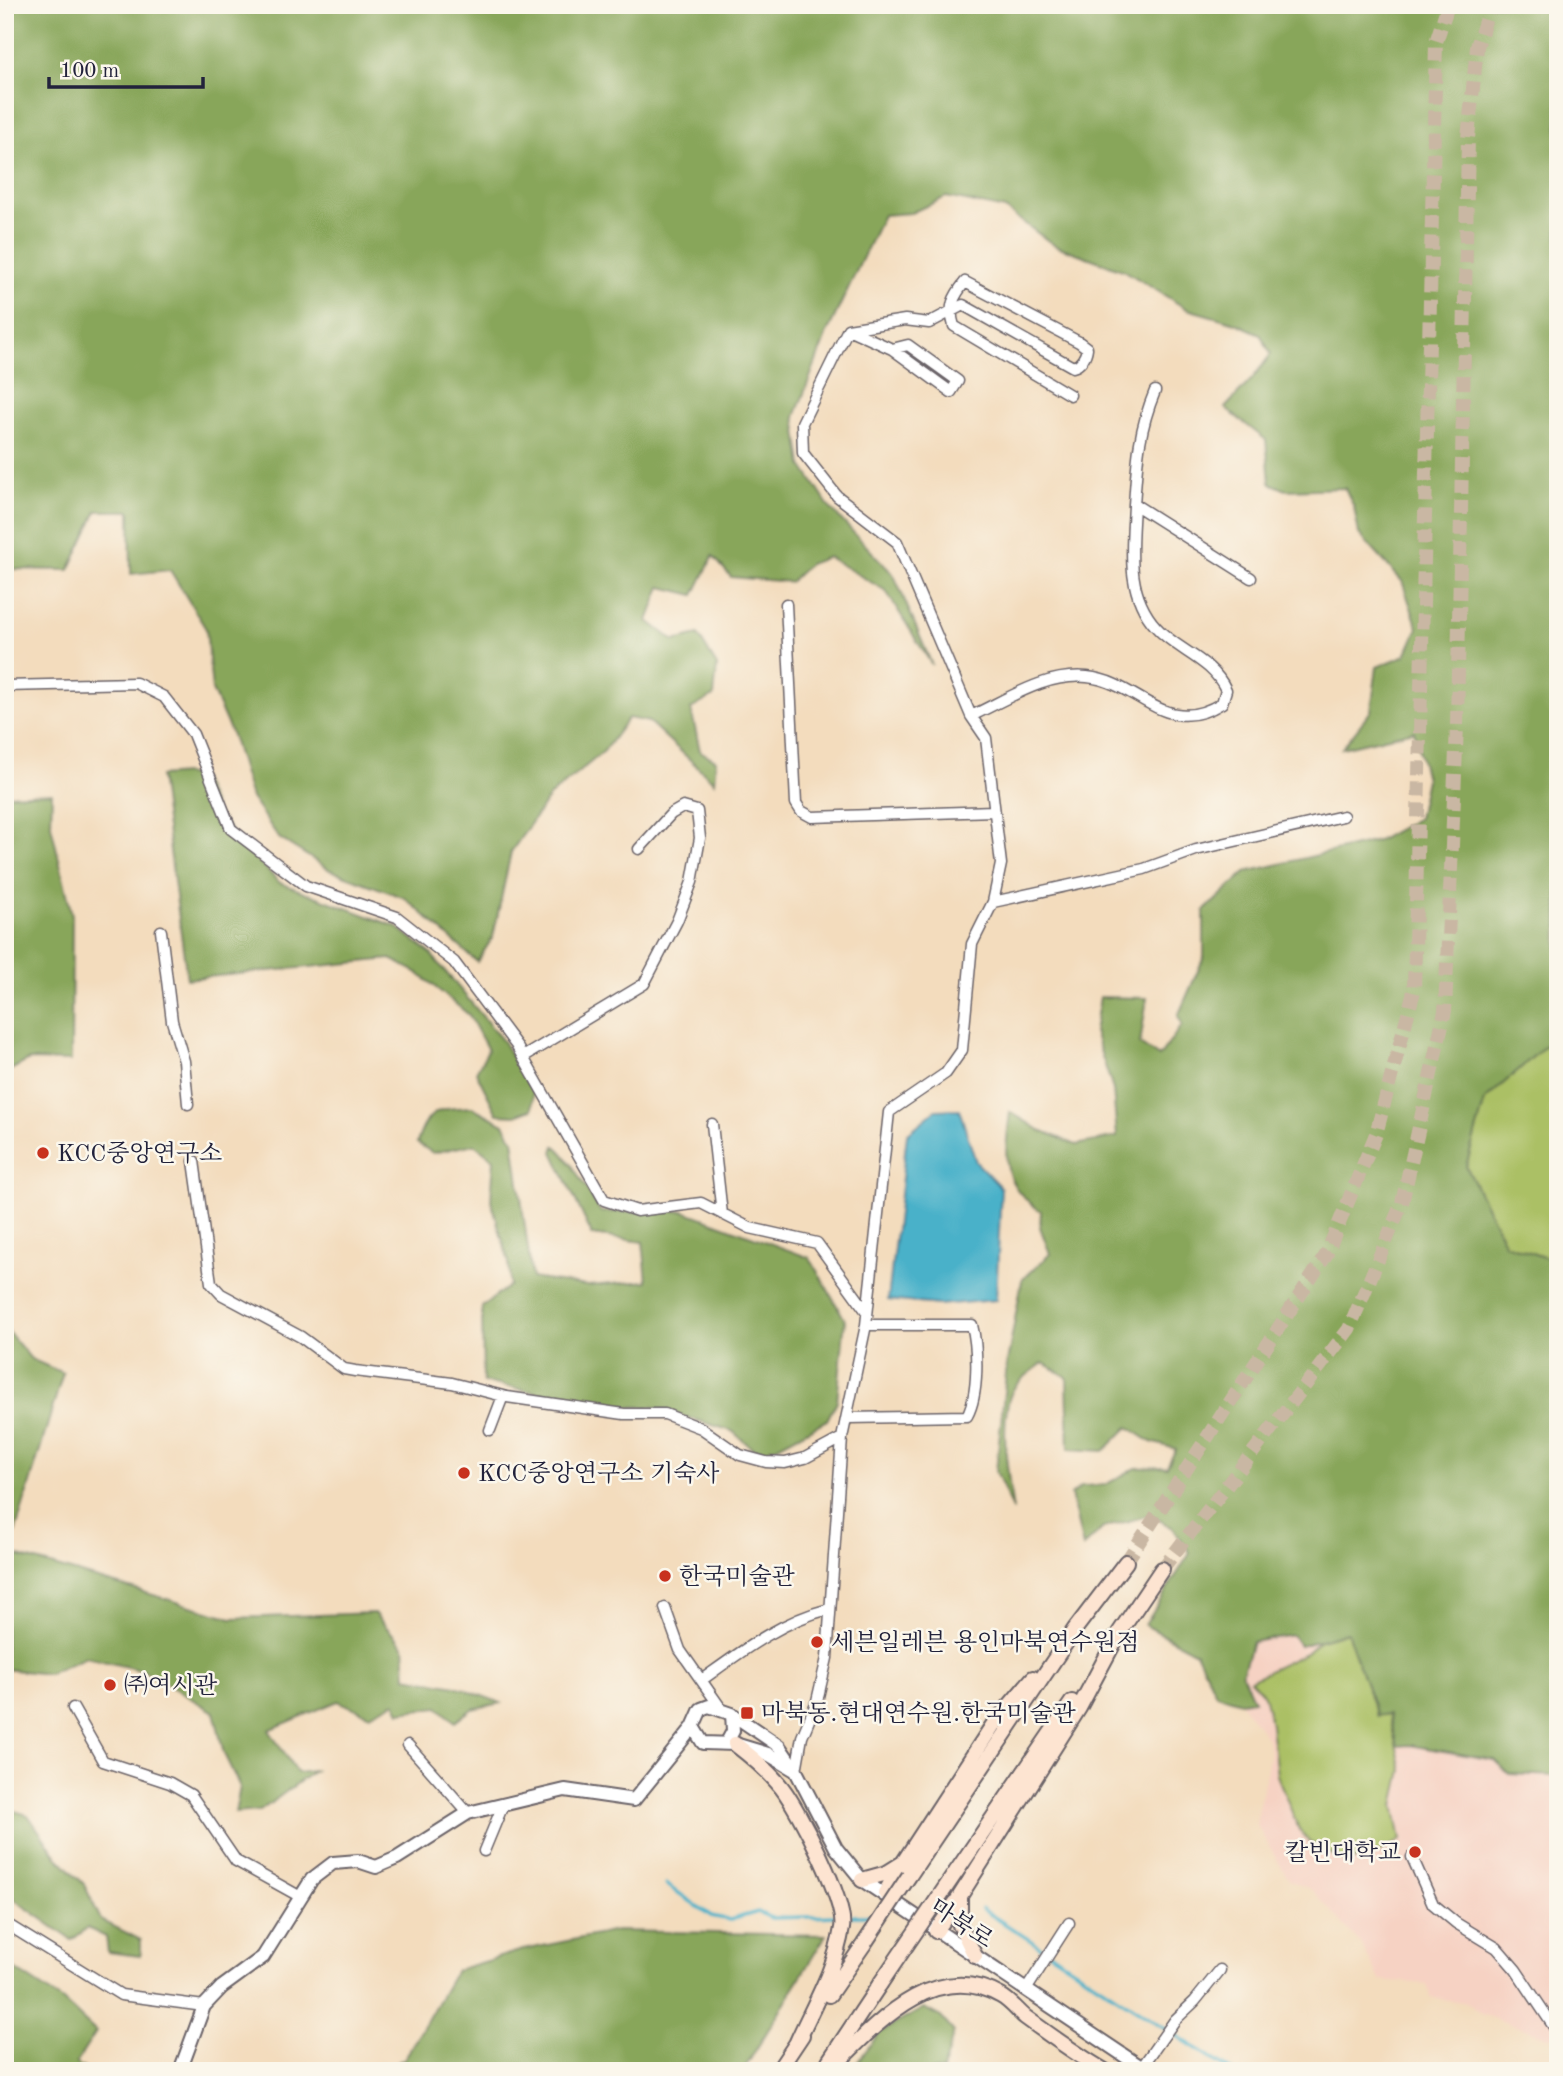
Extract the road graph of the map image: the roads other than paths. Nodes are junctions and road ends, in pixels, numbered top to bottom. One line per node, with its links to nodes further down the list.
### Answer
1 (950, 311): 1 (street); 2 (street); 5 (street)
2 (848, 329): 3 (street); 10 (street)
3 (892, 349): 3 (street)
4 (1154, 391): 6 (street)
5 (1070, 395)
6 (1134, 505): 7 (street); 10 (street)
7 (1251, 578)
8 (786, 604): 11 (street)
9 (5, 686): 16 (street)
10 (971, 716): 11 (street)
11 (994, 811): 14 (street)
12 (1343, 816): 14 (street)
13 (639, 849): 16 (street)
14 (993, 902): 21 (street)
15 (161, 931): 17 (street)
16 (523, 1057): 20 (street)
17 (188, 1104)
18 (712, 1124): 20 (street)
19 (194, 1161): 23 (street)
20 (722, 1214): 21 (street)
21 (867, 1312): 22 (street)
22 (866, 1325): 24 (street); 24 (street)
23 (503, 1395): 25 (street); 26 (street)
24 (848, 1418): 26 (street)
25 (490, 1430)
26 (842, 1438): 30 (street)
27 (1126, 1562): 44 (main road)
28 (1162, 1569): 31 (main road)
29 (665, 1608): 32 (street)
30 (829, 1609): 32 (street); 39 (street)
31 (1118, 1635): 48 (main road); 61 (main road, bridge)
32 (703, 1679): 33 (street)
33 (720, 1707): 35 (street); 36 (street)
34 (73, 1708): 47 (street)
35 (732, 1714): 37 (street); 39 (street, 마북로)
36 (693, 1727): 37 (street); 40 (street)
37 (731, 1743): 39 (street); 57 (main road)
38 (408, 1745): 41 (street)
39 (796, 1772): 45 (street, 마북로)
40 (503, 1805): 41 (street); 42 (street)
41 (468, 1814): 47 (street)
42 (484, 1851)
43 (1412, 1857): 56 (street)
44 (906, 1869): 45 (main road); 46 (main road); 57 (main road, bridge)
45 (862, 1880): 46 (street, 마북로)
46 (885, 1893): 51 (street, 마북로)
47 (299, 1896): 55 (street)
48 (960, 1896): 51 (main road); 52 (main road)
49 (5, 1923): 55 (street)
50 (1069, 1923): 54 (street)
51 (936, 1931): 52 (street, 마북로)
52 (975, 1956): 54 (street, 마북로)
53 (1220, 1970): 58 (street)
54 (1026, 1990): 58 (street, 마북로)
55 (204, 2006): 59 (street)
56 (1558, 2033)
57 (797, 2042): 60 (main road)
58 (1144, 2069)
59 (180, 2071)
60 (778, 2071)
61 (822, 2071)
62 (829, 2071): 63 (main road)
63 (1105, 2071)

